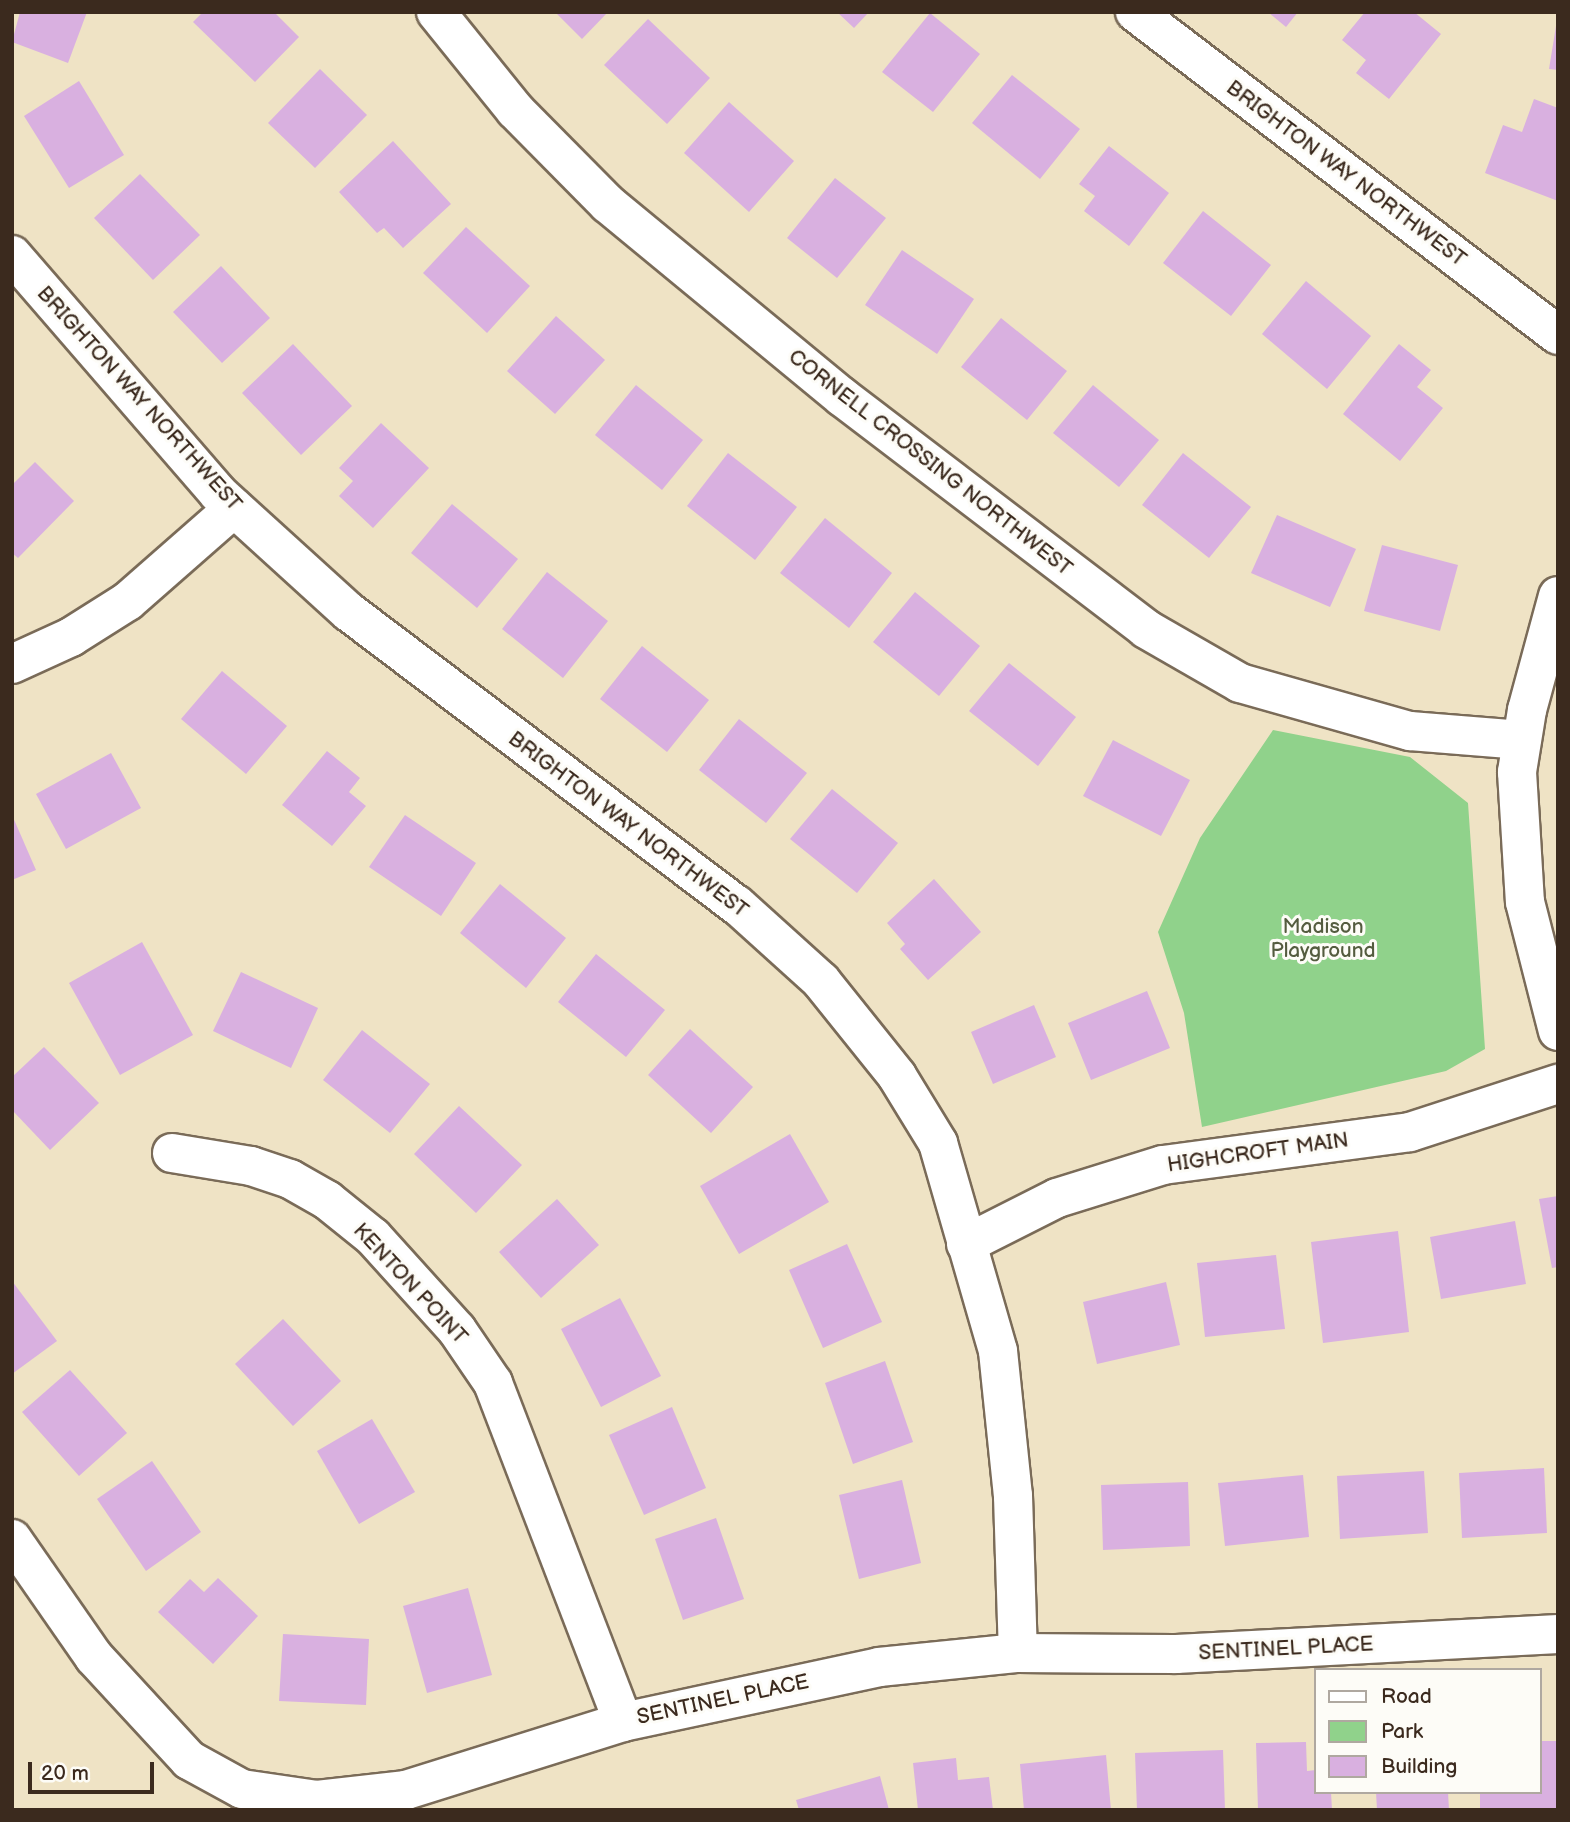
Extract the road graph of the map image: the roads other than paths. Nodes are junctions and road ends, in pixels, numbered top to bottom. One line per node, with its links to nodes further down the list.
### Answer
1 (436, 12): 8 (street, CORNELL CROSSING NORTHWEST)
2 (1135, 12): 4 (street, BRIGHTON WAY NORTHWEST)
3 (12, 255): 5 (street, BRIGHTON WAY NORTHWEST)
4 (1558, 335)
5 (234, 508): 7 (street); 12 (street, BRIGHTON WAY NORTHWEST)
6 (1558, 596): 8 (street)
7 (12, 664)
8 (1522, 740): 9 (street)
9 (1558, 1031)
10 (1558, 1084): 12 (street, HIGHCROFT MAIN)
11 (172, 1153): 16 (street, KENTON POINT)
12 (966, 1244): 15 (street, BRIGHTON WAY NORTHWEST)
13 (12, 1539): 17 (street, SENTINEL PLACE)
14 (1558, 1634): 15 (street, SENTINEL PLACE)
15 (1018, 1653): 16 (street, SENTINEL PLACE)
16 (623, 1722): 17 (street, SENTINEL PLACE)
17 (211, 1772): 18 (street)
18 (214, 1810)

